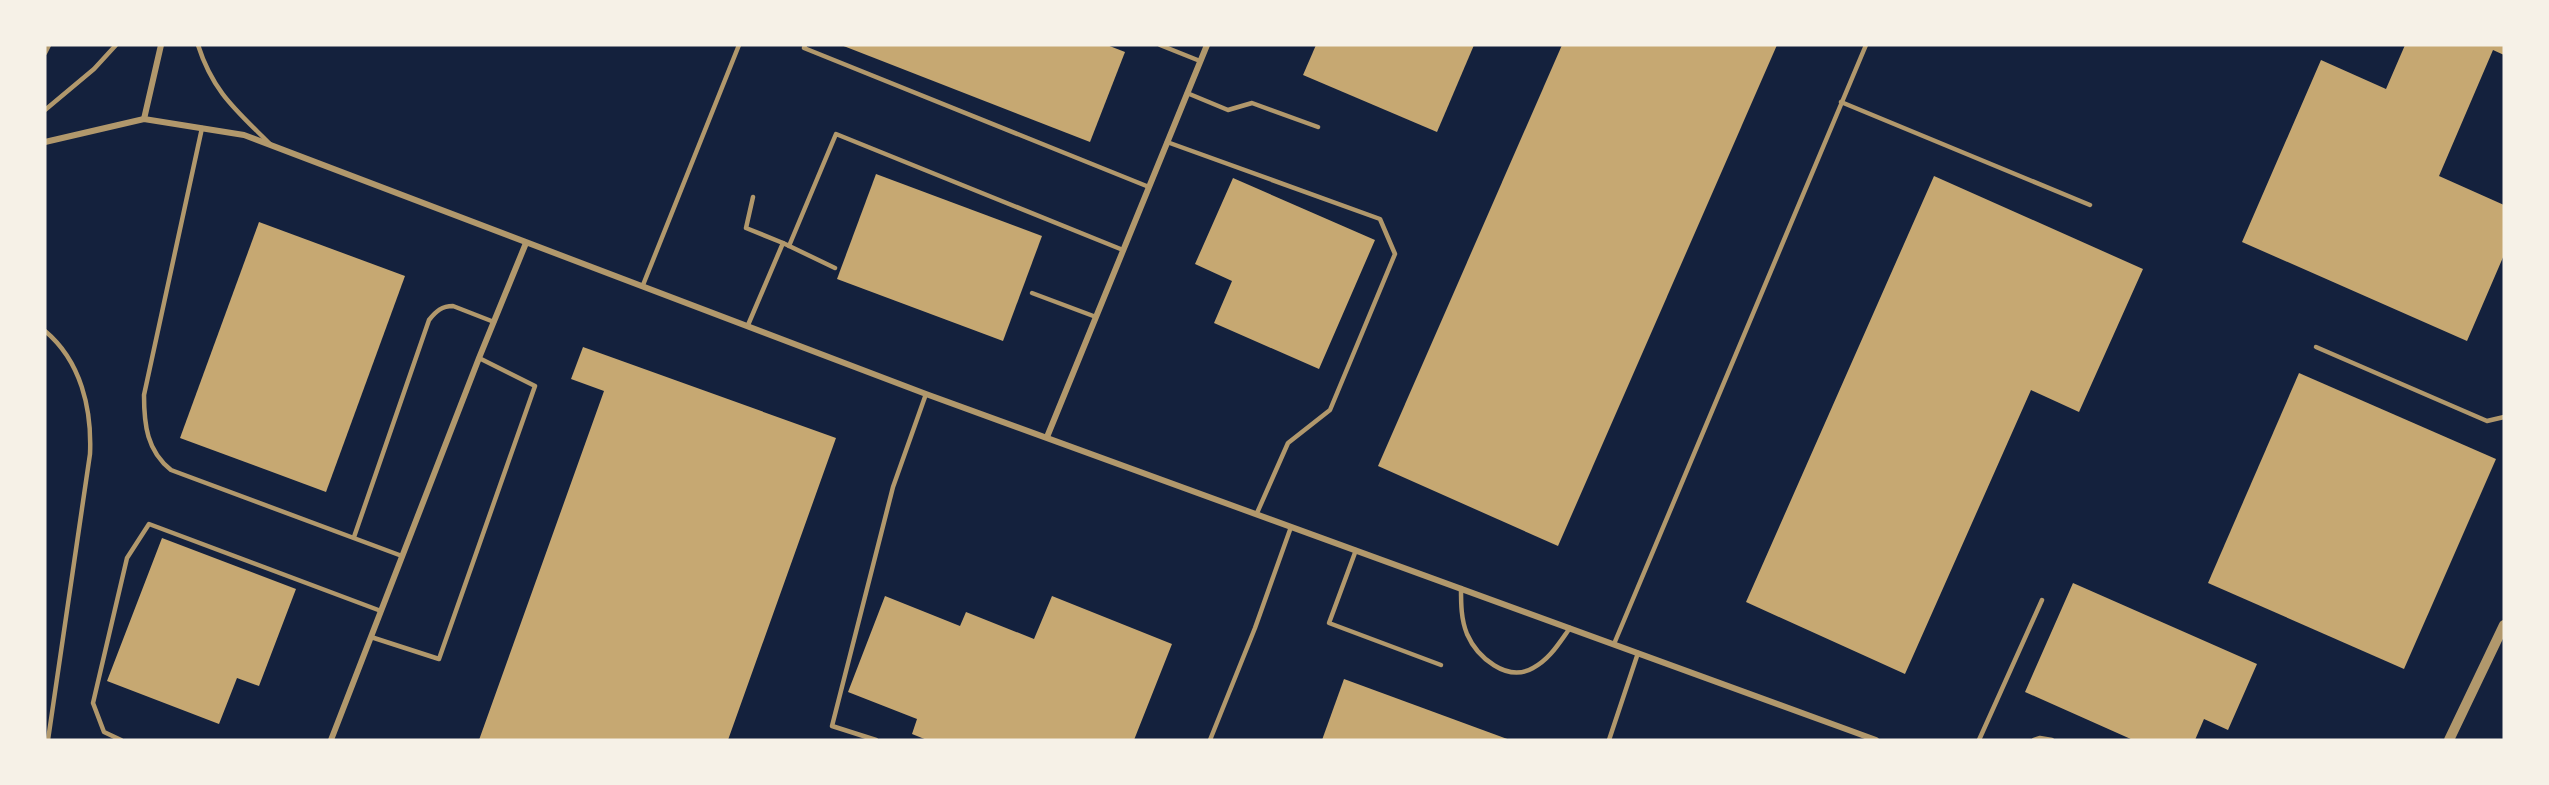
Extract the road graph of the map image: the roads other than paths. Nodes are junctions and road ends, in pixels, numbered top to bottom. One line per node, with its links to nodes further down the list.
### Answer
1 (49, 45): 10 (lane)
2 (116, 45): 14 (lane)
3 (161, 45): 15 (street)
4 (198, 45): 20 (lane)
5 (739, 45): 29 (lane)
6 (805, 45): 21 (lane)
7 (1160, 45): 11 (lane)
8 (1207, 45): 11 (street)
9 (1866, 45): 13 (lane)
10 (45, 53)
11 (1200, 61): 12 (street)
12 (1187, 93): 16 (lane); 19 (street)
13 (1841, 102): 23 (lane); 51 (lane)
14 (45, 110)
15 (144, 119): 17 (street); 18 (street)
16 (1317, 127)
17 (202, 128): 20 (street); 42 (lane)
18 (45, 142)
19 (1167, 142): 21 (street); 40 (lane)
20 (270, 144): 24 (street)
21 (1149, 187): 27 (street)
22 (753, 197): 25 (lane)
23 (2090, 205)
24 (526, 243): 29 (street); 32 (street)
25 (783, 243): 26 (lane); 33 (lane)
26 (789, 246): 27 (lane); 28 (lane)
27 (1123, 250): 31 (street)
28 (835, 268)
29 (643, 285): 33 (street)
30 (1032, 293): 31 (lane)
31 (1096, 317): 39 (street)
32 (494, 322): 36 (street); 42 (lane)
33 (748, 326): 37 (street)
34 (45, 331): 54 (lane)
35 (2316, 346): 38 (lane)
36 (478, 358): 44 (street); 50 (lane)
37 (926, 394): 39 (street); 57 (lane)
38 (2504, 417)
39 (1047, 437): 40 (street)
40 (1257, 513): 41 (street)
41 (1291, 526): 43 (street); 58 (lane)
42 (354, 537): 44 (lane)
43 (1356, 550): 45 (street); 53 (lane)
44 (402, 556): 47 (street)
45 (1461, 588): 49 (street); 49 (lane)
46 (2042, 600): 61 (lane)
47 (381, 611): 50 (street); 55 (lane)
48 (2504, 626): 64 (street)
49 (1570, 628): 51 (street)
50 (371, 637): 56 (street)
51 (1614, 644): 52 (street)
52 (1638, 653): 59 (lane); 60 (street)
53 (1441, 665)
54 (48, 740)
55 (122, 740)
56 (332, 740)
57 (876, 740)
58 (1210, 740)
59 (1609, 740)
60 (1876, 740)
61 (1979, 740)
62 (2034, 740): 63 (lane)
63 (2052, 740)
64 (2449, 740)

